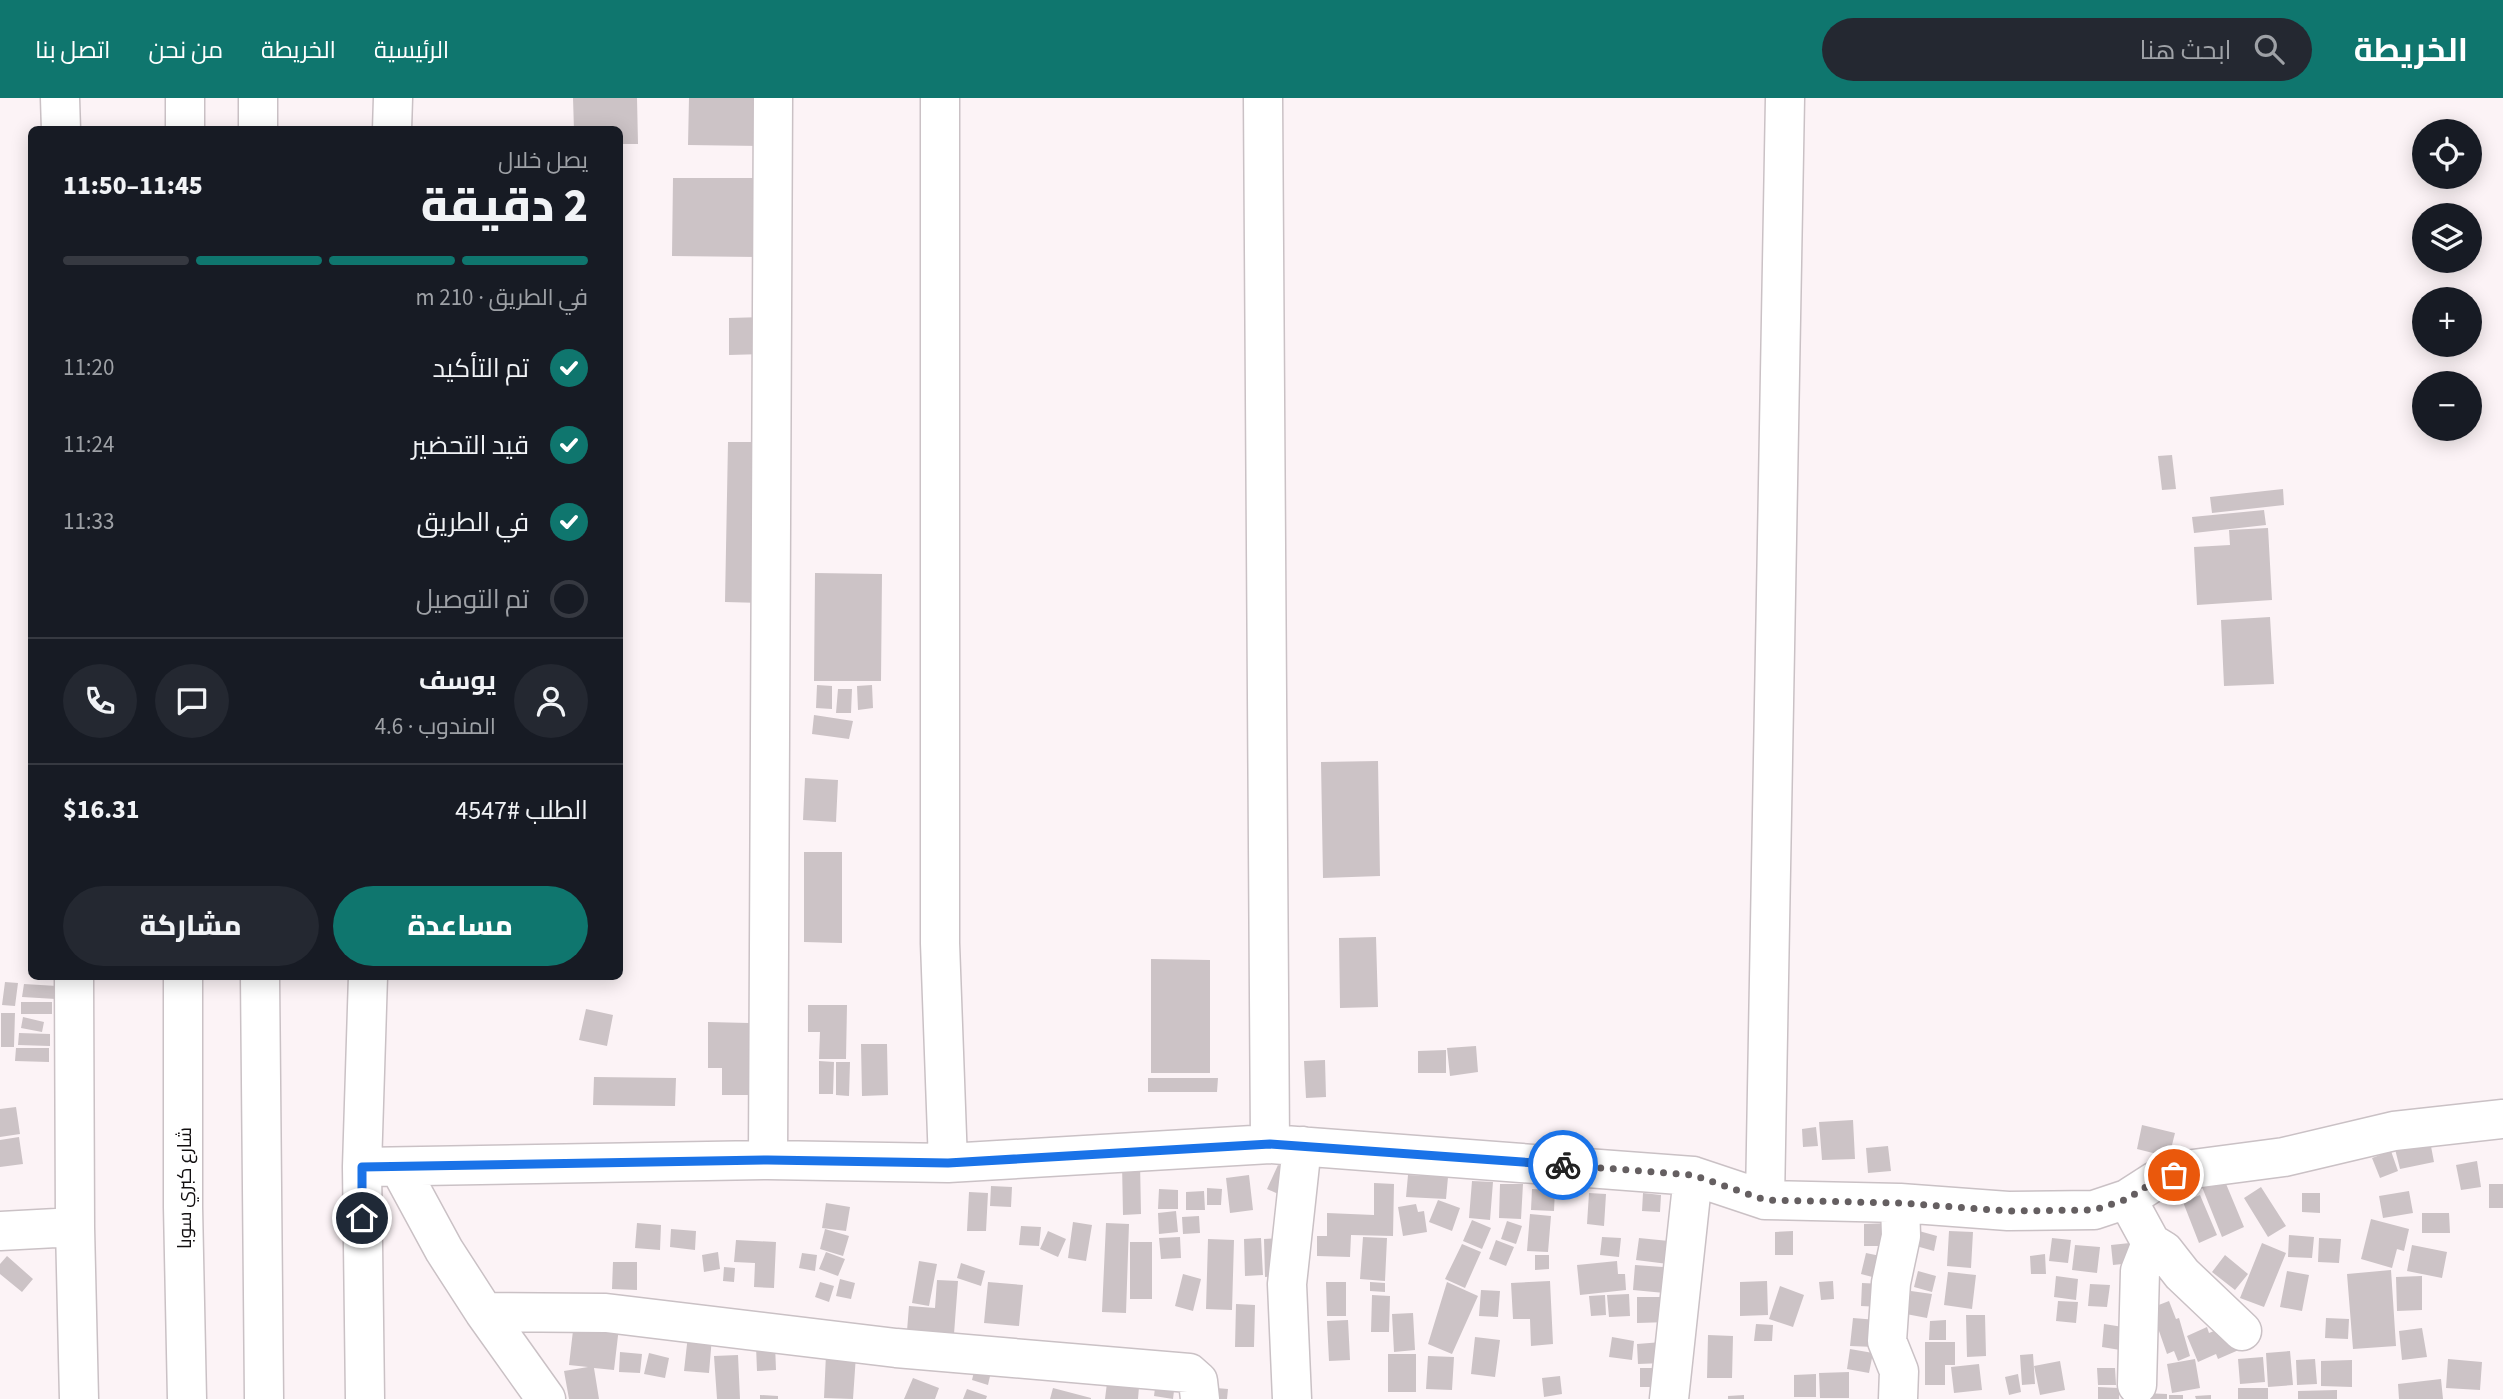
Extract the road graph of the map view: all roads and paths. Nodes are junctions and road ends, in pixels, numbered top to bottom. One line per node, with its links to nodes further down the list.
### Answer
1 (60, 98): 9 (main road)
2 (185, 98): 10 (main road)
3 (258, 98): 11 (main road)
4 (393, 98): 12 (main road)
5 (773, 98): 19 (main road)
6 (940, 98): 20 (main road)
7 (1263, 98): 18 (main road)
8 (1786, 98): 24 (main road)
9 (61, 126)
10 (185, 126)
11 (258, 126)
12 (392, 126)
13 (74, 980): 26 (main road)
14 (183, 980): 33 (main road, شارع كبري سوبا)
15 (260, 980): 34 (main road)
16 (369, 980): 21 (main road)
17 (2503, 1119): 23 (main road)
18 (1286, 1145): 20 (main road); 22 (main road); 38 (main road)
19 (768, 1160): 20 (main road); 21 (main road)
20 (948, 1163)
21 (380, 1167): 29 (main road); 35 (main road)
22 (1693, 1175): 24 (main road); 39 (main road)
23 (2127, 1199): 25 (main road); 28 (main road)
24 (1765, 1200): 25 (main road)
25 (1900, 1203): 40 (main road)
26 (75, 1227): 27 (main road); 32 (main road)
27 (0, 1231)
28 (2151, 1243): 30 (main road); 31 (main road)
29 (484, 1312): 36 (main road); 37 (main road)
30 (2242, 1331)
31 (2137, 1385)
32 (79, 1399)
33 (187, 1399)
34 (264, 1399)
35 (365, 1399)
36 (546, 1399)
37 (1200, 1399)
38 (1292, 1399)
39 (1668, 1399)
40 (1898, 1399)

